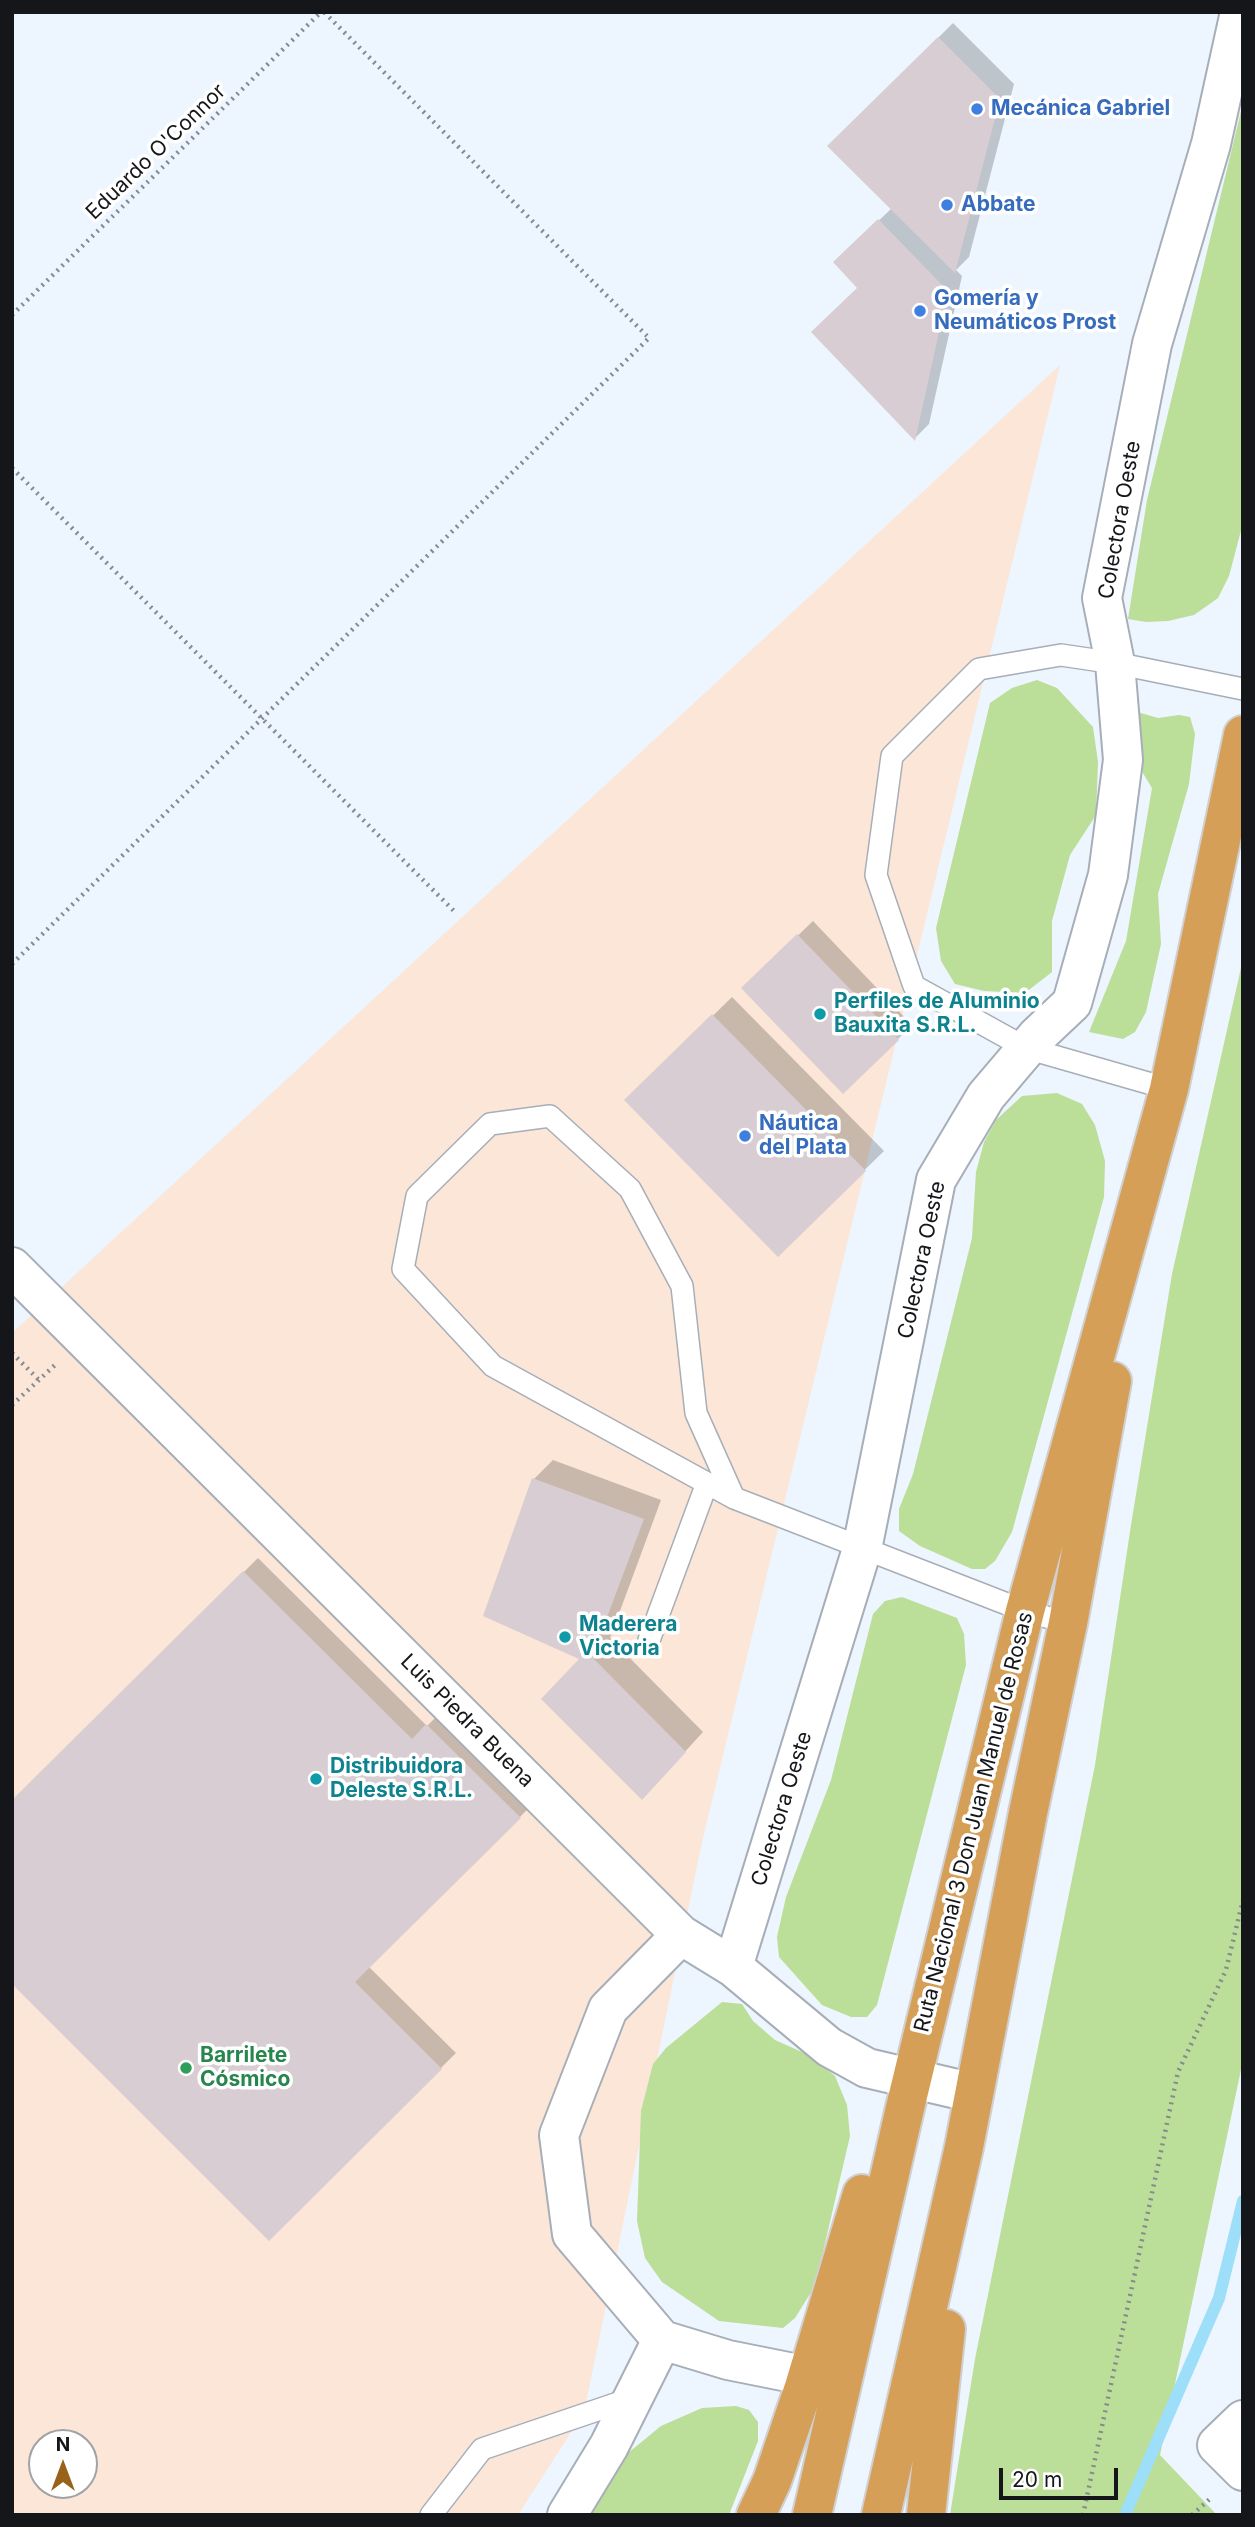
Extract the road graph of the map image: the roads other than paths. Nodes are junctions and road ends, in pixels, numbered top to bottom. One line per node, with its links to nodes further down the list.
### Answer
1 (1240, 12): 2 (street, Colectora Oeste)
2 (1115, 663): 3 (lane); 5 (street, Colectora Oeste); 5 (lane)
3 (1243, 689)
4 (1243, 735): 6 (highway, Ruta Nacional 3 Don Juan Manuel de Rosas)
5 (1026, 1048): 6 (lane); 11 (street, Colectora Oeste)
6 (1169, 1089): 7 (highway, Ruta Nacional 3 Don Juan Manuel de Rosas)
7 (1157, 1134): 12 (highway, Ruta Nacional 3 Don Juan Manuel de Rosas); 13 (highway, Ruta Nacional 3 Don Juan Manuel de Rosas)
8 (12, 1267): 15 (street, Luis Piedra Buena)
9 (707, 1483): 10 (lane); 10 (lane); 14 (lane)
10 (734, 1498): 11 (lane)
11 (862, 1549): 12 (lane); 16 (street, Colectora Oeste)
12 (1025, 1611): 13 (lane); 17 (highway, Ruta Nacional 3 Don Juan Manuel de Rosas)
13 (1068, 1623): 18 (highway, Ruta Nacional 3 Don Juan Manuel de Rosas)
14 (649, 1640)
15 (681, 1935): 16 (street, Luis Piedra Buena); 20 (street)
16 (733, 1967): 17 (street, Luis Piedra Buena)
17 (909, 2093): 18 (street, Luis Piedra Buena); 21 (highway, Ruta Nacional 3 Don Juan Manuel de Rosas)
18 (974, 2094): 19 (highway, Ruta Nacional 3 Don Juan Manuel de Rosas)
19 (964, 2147): 27 (highway, Ruta Nacional 3 Don Juan Manuel de Rosas); 28 (highway)
20 (662, 2340): 21 (street); 22 (street)
21 (826, 2380): 25 (highway); 26 (highway)
22 (633, 2398): 23 (lane); 24 (street)
23 (431, 2515)
24 (567, 2515)
25 (756, 2515)
26 (812, 2515)
27 (881, 2515)
28 (926, 2515)

